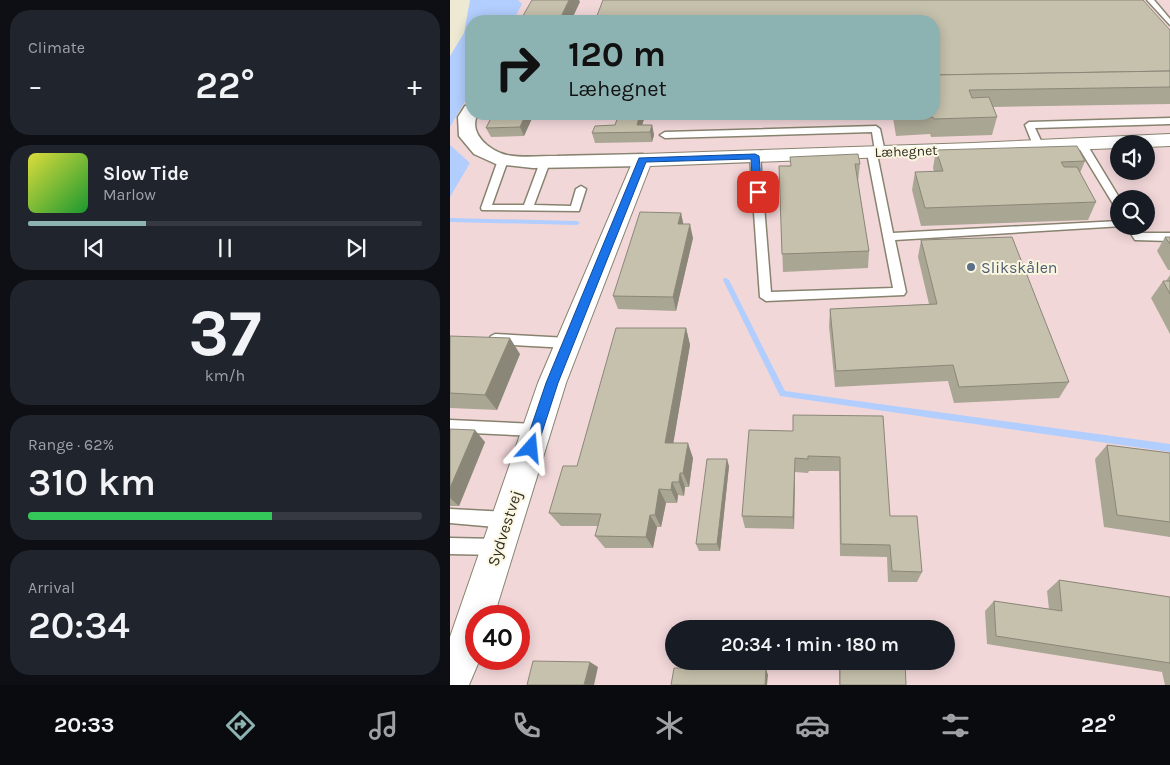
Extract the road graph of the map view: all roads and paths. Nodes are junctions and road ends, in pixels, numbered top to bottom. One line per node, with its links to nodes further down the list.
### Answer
1 (1150, 0): 2 (lane)
2 (1170, 23)
3 (467, 120): 11 (street)
4 (1170, 121): 8 (lane)
5 (665, 135): 9 (lane)
6 (1170, 140): 7 (street, Læhegnet)
7 (1081, 143): 8 (street, Læhegnet); 15 (lane)
8 (1038, 145): 9 (street, Læhegnet)
9 (876, 152): 10 (street, Læhegnet); 19 (lane)
10 (755, 156): 12 (street, Læhegnet); 19 (lane)
11 (503, 160): 13 (street); 16 (lane)
12 (642, 160): 13 (street); 22 (street, Sydvestvej)
13 (545, 162): 16 (lane)
14 (581, 189): 16 (lane)
15 (1110, 190)
16 (528, 208)
17 (1110, 225): 19 (lane)
18 (1138, 235): 20 (lane)
19 (889, 237)
20 (1170, 237)
21 (480, 338): 22 (lane)
22 (568, 343): 24 (street, Sydvestvej)
23 (450, 426): 24 (lane)
24 (536, 430): 26 (street, Sydvestvej)
25 (450, 516): 26 (lane)
26 (503, 533): 27 (lane); 28 (street, Sydvestvej)
27 (450, 546)
28 (458, 646): 29 (street, Sydvestvej); 30 (street, Sydvestvej)
29 (450, 683)
30 (459, 685)

